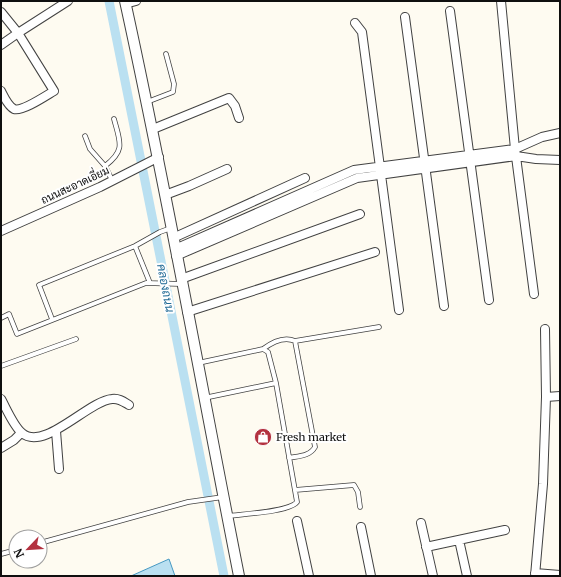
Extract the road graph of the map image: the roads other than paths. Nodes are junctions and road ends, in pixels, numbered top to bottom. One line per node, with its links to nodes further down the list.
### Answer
1 (68, 1): 9 (street)
2 (136, 1): 4 (street)
3 (501, 1): 19 (street)
4 (125, 2): 13 (street)
5 (450, 11): 21 (street)
6 (1, 12): 9 (street)
7 (405, 18): 23 (street)
8 (355, 22): 26 (street)
9 (18, 33): 10 (street); 12 (street)
10 (1, 45)
11 (166, 54): 13 (lane)
12 (1, 92)
13 (147, 103): 16 (street)
14 (239, 118): 16 (street)
15 (114, 119): 24 (lane)
16 (153, 129): 20 (street)
17 (560, 133): 19 (street)
18 (85, 136): 24 (lane)
19 (515, 152): 21 (street); 22 (street); 38 (street)
20 (154, 159): 28 (street, ถนนสะอาดเอี่ยม); 29 (street)
21 (470, 159): 23 (street); 39 (street)
22 (560, 160)
23 (424, 165): 26 (street); 40 (street)
24 (105, 166): 28 (lane)
25 (227, 168): 29 (street)
26 (380, 171): 35 (street); 41 (street)
27 (305, 178): 32 (street)
28 (112, 180): 31 (street, ถนนสะอาดเอี่ยม)
29 (165, 195): 32 (street)
30 (360, 214): 37 (street)
31 (1, 231)
32 (172, 233): 33 (lane); 35 (street)
33 (135, 246): 36 (lane); 44 (lane)
34 (375, 252): 42 (street)
35 (176, 253): 37 (street)
36 (150, 282): 37 (lane); 44 (lane)
37 (178, 282): 42 (street)
38 (534, 294)
39 (489, 300)
40 (444, 306)
41 (399, 310)
42 (187, 312): 50 (street)
43 (1, 318): 44 (lane)
44 (52, 319)
45 (379, 327): 48 (lane)
46 (545, 329): 54 (street)
47 (76, 339): 51 (lane)
48 (295, 341): 49 (lane); 61 (lane)
49 (262, 349): 50 (lane); 52 (lane)
50 (197, 363): 55 (street)
51 (1, 366)
52 (276, 383): 55 (lane); 61 (lane)
53 (560, 396): 54 (street)
54 (546, 397): 74 (street)
55 (204, 398): 64 (street)
56 (1, 399): 59 (street)
57 (129, 405): 58 (street)
58 (56, 431): 59 (street); 62 (street)
59 (21, 433): 60 (street)
60 (1, 448)
61 (289, 458): 63 (lane)
62 (59, 469)
63 (295, 490): 65 (lane); 66 (lane)
64 (220, 497): 66 (street); 72 (lane)
65 (360, 507)
66 (227, 516): 76 (street)
67 (297, 521): 77 (street)
68 (421, 524): 73 (street)
69 (361, 527): 78 (street)
70 (505, 530): 71 (street)
71 (459, 540): 73 (street); 80 (street)
72 (48, 541)
73 (426, 547): 79 (street)
74 (535, 574): 75 (street)
75 (560, 575)
76 (239, 576)
77 (309, 576)
78 (371, 576)
79 (432, 576)
80 (467, 576)

